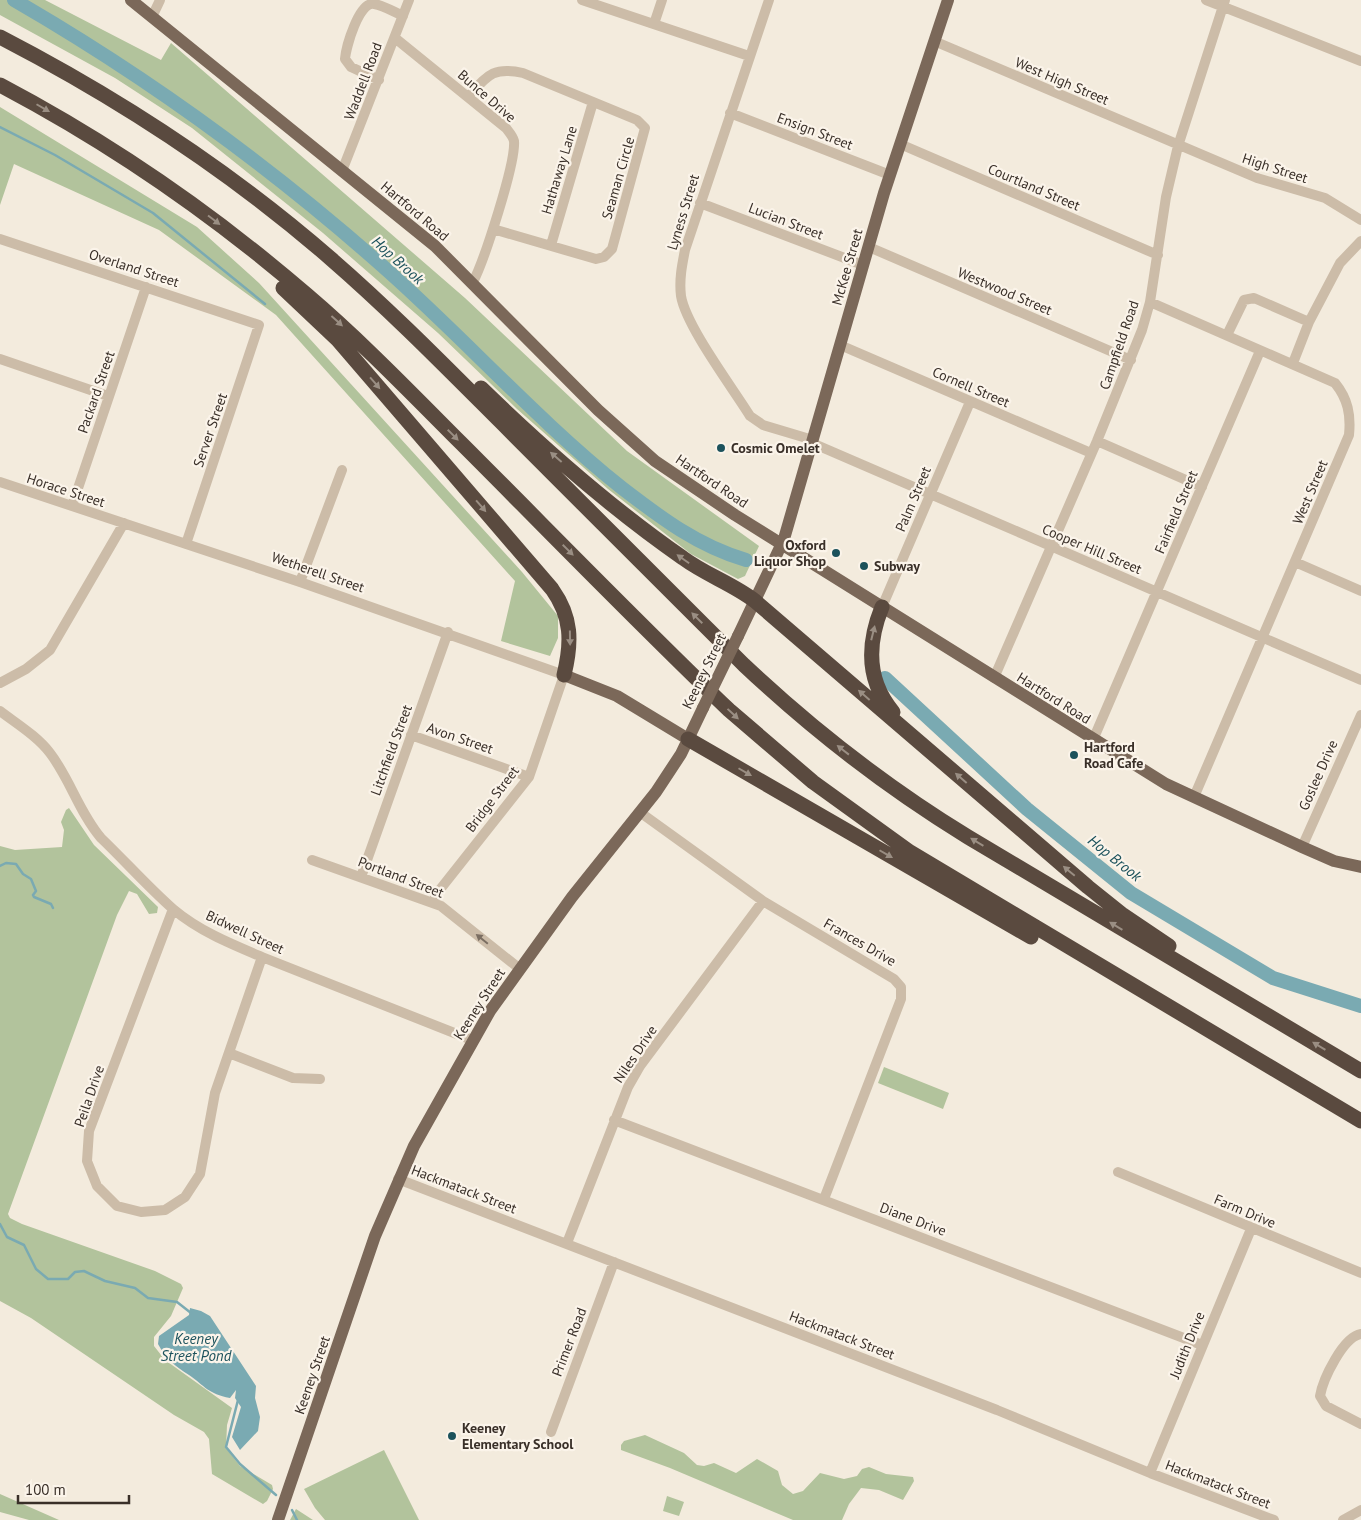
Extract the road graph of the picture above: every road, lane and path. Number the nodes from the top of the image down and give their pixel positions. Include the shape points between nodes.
1 (131, 0) edge
2 (160, 0) edge
3 (409, 0) edge
4 (582, 0) edge
5 (662, 0) edge
6 (768, 0) edge
7 (948, 0) edge
8 (1206, 0) edge
9 (1224, 3) edge
10 (403, 16) junction
11 (152, 17) junction
12 (654, 24) junction
13 (0, 36) edge
14 (395, 38) junction
15 (934, 41) junction
16 (749, 56) junction
17 (1360, 59) edge
18 (379, 80) junction
19 (0, 85) edge
20 (468, 97) junction
21 (594, 102) junction
22 (730, 113) junction
23 (900, 144) junction
24 (1178, 146) junction
25 (342, 171) junction
26 (890, 175) junction
27 (700, 204) junction
28 (1361, 220) edge
29 (493, 229) junction
30 (232, 234) junction
31 (0, 239) edge
32 (1361, 241) edge
33 (551, 245) junction
34 (868, 247) junction
35 (1158, 255) junction
36 (863, 265) junction
37 (473, 282) junction
38 (146, 287) junction
39 (1150, 302) junction
40 (1309, 322) junction
41 (259, 325) joint
42 (1228, 335) junction
43 (423, 344) junction
44 (840, 345) junction
45 (1260, 350) junction
46 (0, 359) edge
47 (1132, 360) junction
48 (1293, 363) junction
49 (108, 396) junction
50 (970, 402) junction
51 (812, 441) junction
52 (1098, 441) junction
53 (1091, 453) junction
54 (342, 470) dead end
55 (0, 482) edge
56 (1202, 487) junction
57 (930, 495) junction
58 (72, 506) junction
59 (124, 524) junction
60 (186, 544) junction
61 (782, 544) junction
62 (1052, 546) junction
63 (1295, 562) junction
64 (300, 582) junction
65 (1361, 591) edge
66 (1157, 592) junction
67 (755, 601) junction
68 (882, 607) junction
69 (448, 632) junction
70 (1263, 638) junction
71 (564, 675) junction
72 (994, 678) junction
73 (1361, 680) edge
74 (0, 683) edge
75 (0, 711) edge
76 (1361, 715) edge
77 (411, 735) junction
78 (688, 739) junction
79 (1093, 740) junction
80 (928, 750) junction
81 (529, 777) junction
82 (1194, 797) junction
83 (641, 812) junction
84 (1302, 847) junction
85 (312, 860) dead end
86 (1361, 867) edge
87 (361, 877) junction
88 (763, 901) junction
89 (433, 902) junction
90 (173, 909) junction
91 (262, 957) junction
92 (520, 969) junction
93 (1111, 973) junction
94 (1203, 977) junction
95 (472, 1040) junction
96 (229, 1053) junction
97 (1361, 1071) edge
98 (320, 1078) dead end
99 (614, 1120) junction
100 (1361, 1122) edge
101 (1118, 1172) dead end
102 (398, 1179) junction
103 (824, 1199) junction
104 (1251, 1229) junction
105 (567, 1243) junction
106 (614, 1262) junction
107 (1361, 1273) edge
108 (1361, 1334) edge
109 (1202, 1345) junction
110 (1361, 1424) edge
111 (551, 1432) dead end
112 (1150, 1473) junction
113 (1361, 1510) edge
114 (278, 1520) edge
115 (1274, 1520) edge
116 (1343, 1520) edge

1 - 11 main road, Hartford Road
2 - 11 street
3 - 10 street, Waddell Road
4 - 12 street
5 - 12 street
6 - 16 street, Lyness Street
7 - 15 main road, McKee Street
8 - 9 street
9 - 17 street
9 - 24 street, Campfield Road
10 - 14 street, Waddell Road
10 - 18 street via 373,3 366,5 346,48 345,59 351,68
11 - 25 main road, Hartford Road
12 - 16 street
13 - 43 highway via 114,101 224,175 330,258
14 - 18 street, Waddell Road
14 - 20 street, Bunce Drive
15 - 23 main road, McKee Street
15 - 24 street, West High Street
16 - 22 street, Lyness Street
18 - 25 street, Waddell Road
19 -> 30 highway via 117,153
20 - 21 street, Seaman Circle via 486,77 496,71 508,70
20 - 29 street, Bunce Drive via 506,128 514,139 514,153
21 - 33 street, Hathaway Lane
21 - 33 street, Seaman Circle via 637,120 645,128 612,249 604,257 596,258
22 - 26 street, Ensign Street
22 - 27 street, Lyness Street
23 - 26 main road, McKee Street
23 - 35 street, Courtland Street
24 - 28 street, High Street via 1257,178 1325,198
24 - 35 street, Campfield Road via 1166,197
25 - 37 main road, Hartford Road via 412,225
26 - 34 main road, McKee Street
27 - 36 street, Lucian Street
27 - 51 street, Lyness Street via 685,250 681,275 682,297 690,321 750,416 763,425
29 - 33 street, Seaman Circle
29 - 37 street, Bunce Drive
30 -> 71 highway via 268,274 344,346 552,589 566,612 570,631 570,651
30 -> 93 highway via 302,290 363,346 703,685 777,753 896,843
31 - 38 street, Overland Street
32 - 40 street via 1340,263
34 - 36 main road, McKee Street
34 - 47 street, Westwood Street
35 - 39 street, Campfield Road
36 - 44 main road, McKee Street
37 - 61 main road, Hartford Road via 626,437 688,484
38 - 41 street, Overland Street
38 - 49 street, Packard Street
39 - 42 street, West Street
39 - 47 street, Campfield Road
40 - 42 street via 1254,298 1244,300
40 - 48 street
41 - 60 street, Server Street
42 - 45 street, West Street
67 -> 43 highway via 698,569 667,547 557,457 464,372
94 -> 43 highway via 946,824 829,740 744,665
44 - 50 street, Cornell Street
44 - 51 main road, McKee Street
45 - 48 street, West Street
45 - 56 street, Fairfield Street
46 - 49 street
47 - 52 street, Campfield Road
48 - 63 street, West Street via 1335,383 1343,394 1350,422 1349,436
49 - 58 street, Packard Street
50 - 53 street, Cornell Street
50 - 57 street, Palm Street
51 - 57 street, Cooper Hill Street
51 - 61 main road, McKee Street
52 - 53 street, Campfield Road
52 - 56 street
53 - 62 street, Campfield Road
54 - 64 street
55 - 58 street, Horace Street
56 - 66 street, Fairfield Street
57 - 62 street, Cooper Hill Street
57 - 68 street, Palm Street
58 - 59 street, Horace Street
59 - 60 street, Wetherell Street
59 - 74 street via 50,650 26,669
60 - 64 street, Wetherell Street
61 - 67 main road, Keeney Street
61 - 68 main road, Hartford Road
62 - 66 street, Cooper Hill Street
62 - 72 street, Campfield Road
63 - 65 street
63 - 70 street, West Street
64 - 69 street, Wetherell Street
66 - 70 street, Cooper Hill Street
66 - 79 street, Fairfield Street
67 - 78 main road, Keeney Street, bridge
80 -> 67 highway
68 - 72 main road, Hartford Road
80 -> 68 highway via 886,705 876,684 871,646
69 - 71 street, Wetherell Street
69 - 77 street, Litchfield Street
70 - 73 street, Cooper Hill Street
70 - 82 street, West Street
71 - 78 main road, Wetherell Street via 617,696
71 - 81 street, Bridge Street
72 - 79 main road, Hartford Road
75 - 90 street, Bidwell Street via 49,751 91,826
76 - 84 street, Goslee Drive
77 - 81 street, Avon Street
77 - 87 street, Litchfield Street
78 - 83 main road, Keeney Street
78 -> 93 highway via 1038,941
79 - 82 main road, Hartford Road
94 -> 80 highway via 1173,949 1088,887
81 - 89 street, Bridge Street
82 - 84 main road, Hartford Road
83 - 88 street, Frances Drive
83 - 92 main road, Keeney Street
84 - 86 main road, Hartford Road
85 - 87 street, Portland Street
87 - 89 street, Portland Street
88 - 99 street, Niles Drive via 640,1066
88 - 103 street, Frances Drive via 894,979 901,987 901,999
92 -> 89 street, Portland Street
90 - 91 street, Bidwell Street via 211,934
90 - 96 street, Peila Drive via 89,1131 87,1161 97,1186 118,1206 141,1212 164,1210 185,1197 200,1174 214,1093
91 - 95 street, Bidwell Street
91 - 96 street, Peila Drive
92 - 95 main road, Keeney Street
93 - 100 highway
97 -> 94 highway
95 - 102 main road, Keeney Street
96 - 98 street via 293,1078
99 - 103 street, Diane Drive
99 - 105 street, Niles Drive
101 - 104 street, Farm Drive
102 - 105 street, Hackmatack Street
102 - 114 main road, Keeney Street via 371,1245
103 - 109 street, Diane Drive
104 - 107 street, Farm Drive
104 - 109 street, Judith Drive
105 - 106 street, Hackmatack Street
106 - 111 street, Primer Road
106 - 112 street, Hackmatack Street via 997,1410
108 - 110 street via 1346,1343 1322,1386 1320,1396 1326,1406
109 - 112 street, Judith Drive
112 - 115 street, Hackmatack Street
113 - 116 street

